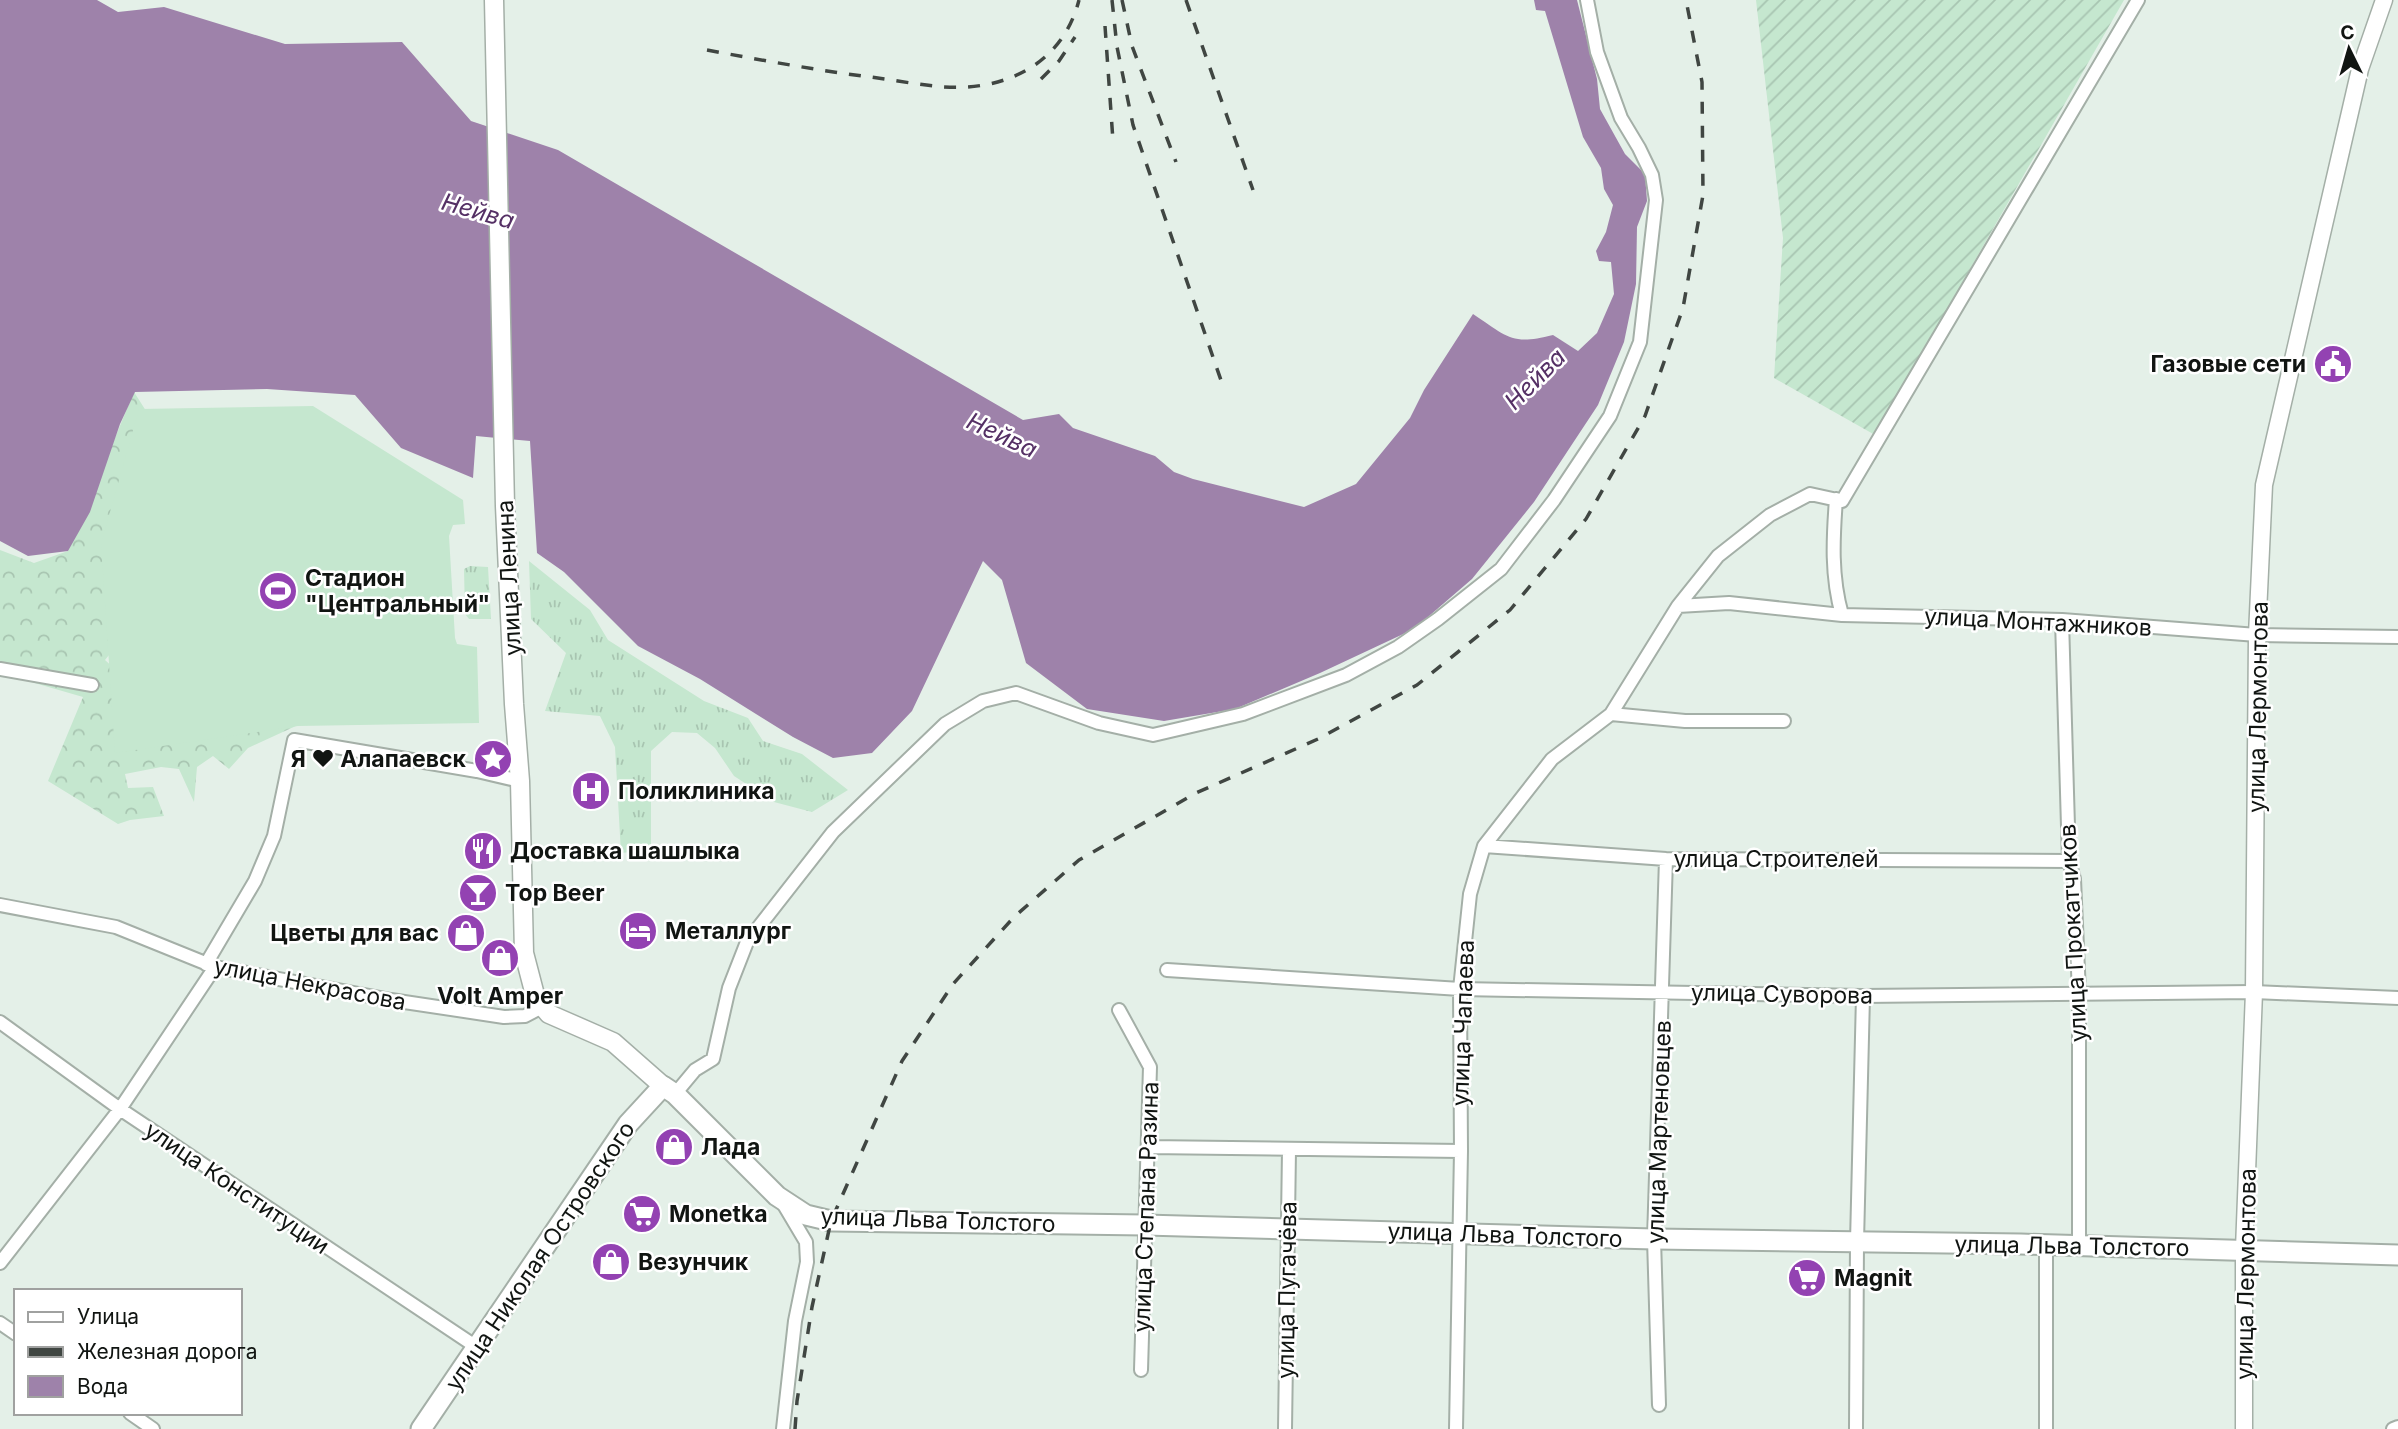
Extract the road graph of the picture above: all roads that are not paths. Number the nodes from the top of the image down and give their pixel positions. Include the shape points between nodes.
1 (494, 0) edge
2 (1587, 0) edge
3 (2138, 0) edge
4 (2384, 0) edge
5 (1836, 499) junction
6 (1678, 607) junction
7 (1842, 615) junction
8 (2062, 620) junction
9 (2257, 635) junction
10 (2398, 637) edge
11 (0, 669) edge
12 (92, 685) dead end
13 (1611, 714) junction
14 (1784, 721) dead end
15 (520, 781) junction
16 (1484, 846) junction
17 (1666, 859) junction
18 (2069, 861) junction
19 (0, 905) edge
20 (210, 966) junction
21 (1167, 970) dead end
22 (1460, 989) junction
23 (1663, 992) junction
24 (2254, 992) junction
25 (2079, 993) junction
26 (1863, 996) junction
27 (2398, 998) edge
28 (542, 1007) junction
29 (1119, 1010) dead end
30 (0, 1022) edge
31 (669, 1090) junction
32 (120, 1109) junction
33 (1148, 1147) junction
34 (1289, 1150) junction
35 (1461, 1151) junction
36 (777, 1196) junction
37 (1145, 1225) junction
38 (1289, 1230) junction
39 (1459, 1233) junction
40 (1654, 1240) junction
41 (1857, 1242) junction
42 (2046, 1245) junction
43 (2079, 1246) junction
44 (2244, 1249) junction
45 (2398, 1255) edge
46 (0, 1263) edge
47 (478, 1348) junction
48 (1141, 1370) dead end
49 (1659, 1405) dead end
50 (133, 1415) edge
51 (2398, 1427) edge
52 (153, 1429) edge
53 (421, 1429) edge
54 (783, 1429) edge
55 (1285, 1429) edge
56 (1456, 1429) edge
57 (1856, 1429) edge
58 (2046, 1429) edge
59 (2244, 1429) edge
60 (2393, 1429) edge

1 - 15 main road, улица Ленина via 505,506
2 - 31 street via 1597,51 1621,118 1652,175 1656,200 1640,342 1610,416 1501,569 1398,647 1346,675 1243,714 1153,736 1099,723 1016,693 983,701 945,724 833,832 747,942 729,988 713,1059
3 - 5 street via 1842,501
4 - 9 street, улица Лермонтова via 2360,69 2264,485
5 - 6 street, улица Чапаева via 1810,494 1770,515 1718,556
5 - 7 street via 1832,556
6 - 7 street, улица Монтажников via 1728,603
6 - 13 street, улица Чапаева
7 - 8 street, улица Монтажников
8 - 9 street, улица Монтажников
8 - 18 street, улица Прокатчиков
9 - 10 street, улица Монтажников
9 - 24 street, улица Лермонтова
11 - 12 street
13 - 14 street via 1685,722
13 - 16 street, улица Чапаева via 1552,759
15 - 20 street via 295,740 274,836
15 - 28 main road, улица Ленина via 524,953
16 - 17 street, улица Строителей
16 - 22 street, улица Чапаева via 1470,894
17 - 18 street, улица Строителей
17 - 23 street, улица Мартеновцев
18 - 25 street, улица Прокатчиков via 2074,879
19 - 20 street, улица Некрасова via 116,927
20 - 28 street, улица Некрасова via 504,1017 525,1016
20 - 32 street
21 - 22 street, улица Суворова
22 - 23 street, улица Суворова
22 - 35 street, улица Чапаева
23 - 26 street, улица Суворова
23 - 40 street, улица Мартеновцев
24 - 25 street, улица Суворова
24 - 27 street, улица Суворова
24 - 44 street, улица Лермонтова
25 - 26 street, улица Суворова
25 - 43 street, улица Прокатчиков
26 - 41 street
28 - 31 main road via 613,1042
29 - 33 street, улица Степана Разина via 1150,1067
30 - 32 street, улица Конституции
31 - 36 main road, улица Льва Толстого
31 - 47 main road, улица Николая Островского via 628,1124
32 - 46 street
32 - 47 street, улица Конституции
33 - 34 street
33 - 37 street, улица Степана Разина
34 - 35 street
34 - 38 street, улица Пугачёва
35 - 39 street, улица Чапаева
36 - 37 main road, улица Льва Толстого via 806,1215 831,1221
36 - 54 street via 806,1242 807,1262
37 - 38 main road, улица Льва Толстого
37 - 48 street, улица Степана Разина
38 - 39 main road, улица Льва Толстого
38 - 55 street, улица Пугачёва
39 - 40 main road, улица Льва Толстого
39 - 56 street, улица Чапаева
40 - 41 main road, улица Льва Толстого
40 - 49 street, улица Мартеновцев
41 - 42 main road, улица Льва Толстого
41 - 57 street
42 - 43 main road, улица Льва Толстого
42 - 58 street
43 - 44 main road, улица Льва Толстого
44 - 45 main road, улица Льва Толстого
44 - 59 street, улица Лермонтова
47 - 53 main road, улица Николая Островского
50 - 52 street
51 - 60 street

